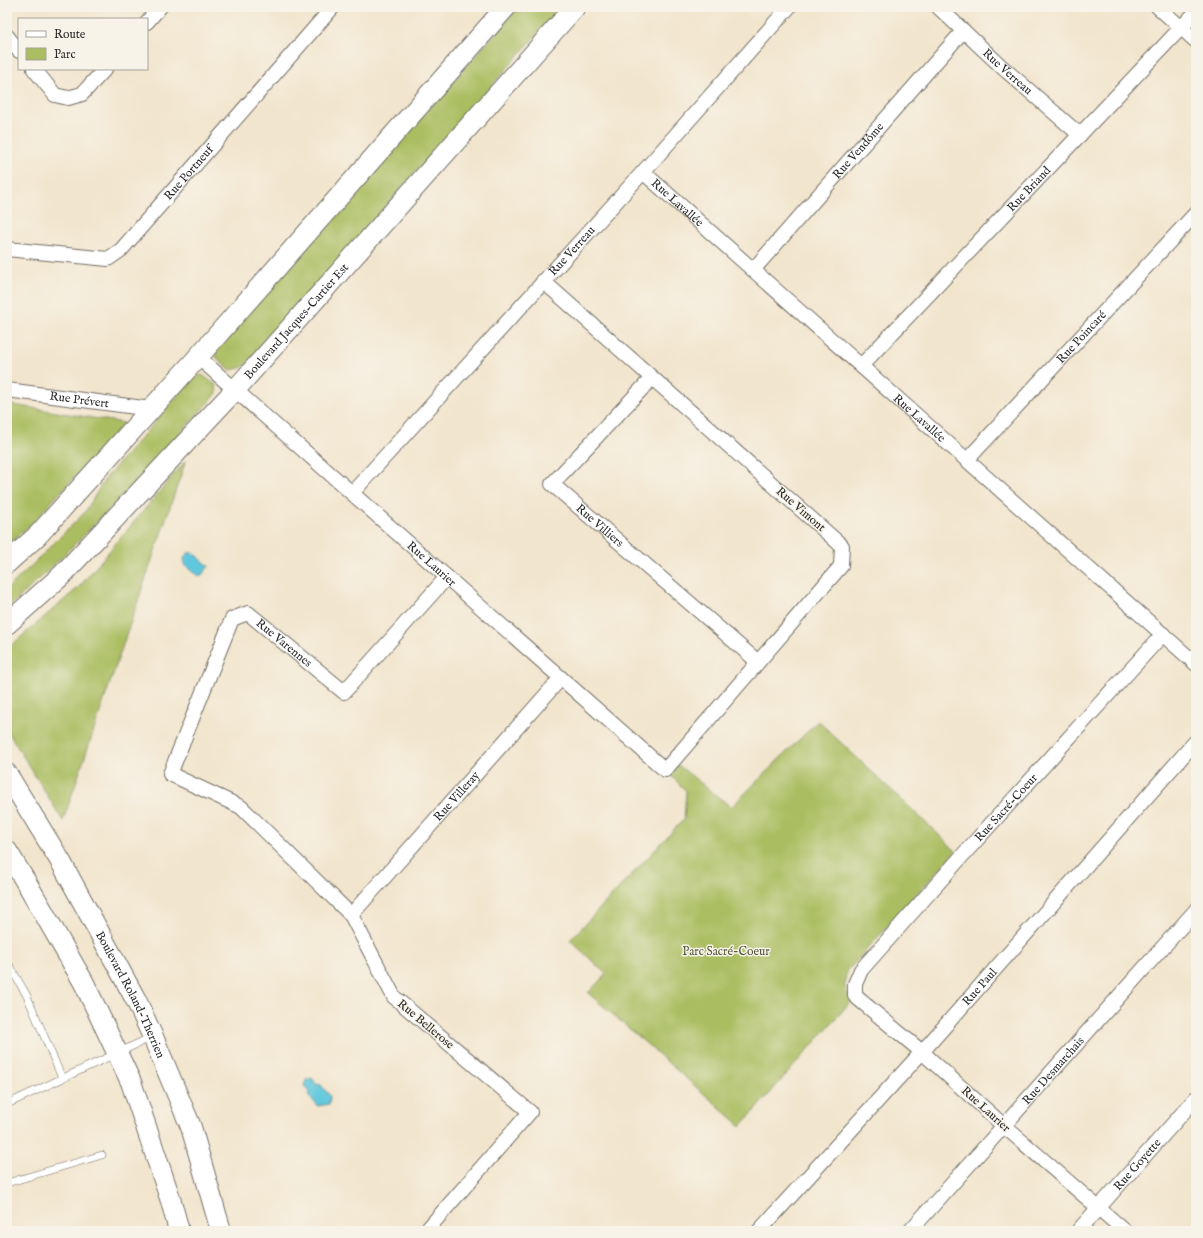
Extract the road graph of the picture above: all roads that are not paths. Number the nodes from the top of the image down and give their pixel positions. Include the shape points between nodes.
1 (160, 7) edge
2 (332, 7) edge
3 (506, 7) edge
4 (575, 7) edge
5 (789, 7) edge
6 (938, 7) edge
7 (1158, 7) edge
8 (1196, 12) edge
9 (148, 21) edge
10 (1181, 28) junction
11 (963, 31) junction
12 (7, 36) edge
13 (1196, 41) edge
14 (18, 50) edge
15 (35, 70) edge
16 (104, 70) edge
17 (1080, 135) junction
18 (643, 172) junction
19 (1196, 213) edge
20 (7, 249) edge
21 (753, 270) junction
22 (543, 282) junction
23 (198, 357) junction
24 (861, 366) junction
25 (652, 378) junction
26 (7, 390) edge
27 (235, 390) junction
28 (151, 409) junction
29 (967, 460) junction
30 (352, 493) junction
31 (7, 563) edge
32 (447, 577) junction
33 (7, 624) edge
34 (1163, 634) junction
35 (758, 662) junction
36 (1196, 664) edge
37 (561, 678) junction
38 (1196, 741) edge
39 (665, 770) joint
40 (7, 774) edge
41 (170, 774) joint
42 (7, 850) edge
43 (1196, 910) edge
44 (351, 915) junction
45 (7, 960) edge
46 (854, 984) joint
47 (156, 1035) junction
48 (922, 1052) junction
49 (117, 1053) junction
50 (62, 1078) junction
51 (1196, 1098) edge
52 (7, 1104) edge
53 (1004, 1126) junction
54 (102, 1155) dead end
55 (7, 1183) edge
56 (1099, 1208) junction
57 (179, 1231) edge
58 (221, 1231) edge
59 (426, 1231) edge
60 (759, 1231) edge
61 (910, 1231) edge
62 (1078, 1231) edge
63 (1125, 1231) edge

1 - 9 street
2 - 20 street, Rue Portneuf via 121,250 108,259
3 - 23 main road
4 - 27 main road, Boulevard Jacques-Cartier Est
5 - 18 street, Rue Verreau
6 - 11 street, Rue Verreau
7 - 10 street
8 - 10 street, Rue Briand
10 - 13 street
10 - 17 street, Rue Briand
11 - 17 street, Rue Verreau
11 - 21 street, Rue Vendôme
12 - 14 street
15 - 16 street via 55,95 68,98 82,94
17 - 24 street, Rue Briand
18 - 21 street, Rue Lavallée
18 - 22 street, Rue Verreau
19 - 29 street, Rue Poincaré
21 - 24 street, Rue Lavallée
22 - 25 street, Rue Vimont
22 - 30 street, Rue Verreau
23 - 27 street, Rue Laurier
23 - 28 main road
24 - 29 street, Rue Lavallée
25 - 35 street, Rue Vimont via 842,546 841,566
25 - 35 street, Rue Villiers via 552,484
26 - 28 street, Rue Prévert
27 - 30 street, Rue Laurier
27 - 33 main road, Boulevard Jacques-Cartier Est via 62,575
28 - 31 main road via 38,535
29 - 34 street, Rue Lavallée
30 - 32 street, Rue Laurier
32 - 37 street, Rue Laurier
32 - 41 street, Rue Varennes via 344,692 248,613 232,619
34 - 36 street, Rue Lavallée
34 - 46 street, Rue Sacré-Coeur via 861,970
35 - 39 street, Rue Vimont
37 - 39 street, Rue Laurier
37 - 44 street, Rue Villeray
38 - 48 street, Rue Paul
40 - 47 main road, Boulevard Roland-Therrien via 61,862
41 - 44 street, Rue Bellerose via 241,807
42 - 49 main road via 84,983
43 - 53 street, Rue Desmarchais
44 - 59 street, Rue Bellerose via 394,997 530,1112
45 - 50 lane via 26,996
46 - 48 street, Rue Laurier via 855,996
47 - 49 lane
47 - 58 main road, Boulevard Roland-Therrien via 191,1128
48 - 53 street, Rue Laurier
48 - 60 street, Rue Paul
49 - 50 lane
49 - 57 main road via 131,1082
50 - 52 lane
51 - 56 street, Rue Goyette
53 - 56 street, Rue Laurier
53 - 61 street, Rue Desmarchais
54 - 55 lane
56 - 62 street, Rue Goyette
56 - 63 street, Rue Laurier

